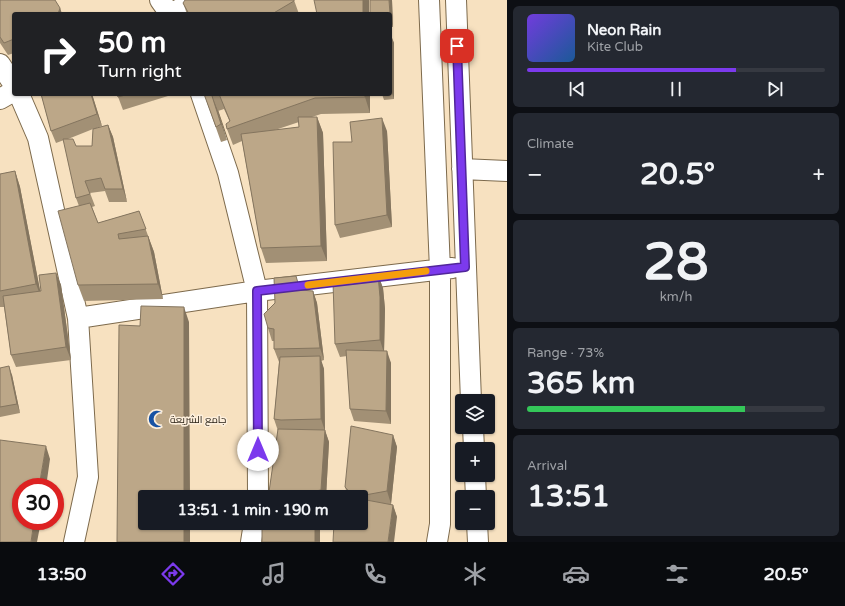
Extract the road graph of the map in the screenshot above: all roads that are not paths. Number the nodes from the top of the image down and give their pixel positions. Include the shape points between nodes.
1 (160, 0) edge
2 (197, 0) edge
3 (429, 0) edge
4 (456, 0) edge
5 (169, 12) edge
6 (174, 12) edge
7 (0, 64) edge
8 (12, 82) edge
9 (12, 92) edge
10 (20, 96) edge
11 (202, 96) edge
12 (0, 99) edge
13 (462, 169) junction
14 (507, 171) edge
15 (465, 267) junction
16 (440, 270) junction
17 (257, 291) junction
18 (78, 318) junction
19 (471, 394) edge
20 (258, 490) edge
21 (253, 530) edge
22 (477, 530) edge
23 (74, 542) edge
24 (251, 542) edge
25 (437, 542) edge
26 (478, 542) edge

1 - 5 street
2 - 6 street
3 - 16 street
4 - 13 street
7 - 8 street
9 - 12 street
10 - 18 street via 38,138
11 - 17 street via 228,173
13 - 14 street
13 - 15 street
15 - 16 street
15 - 19 street
16 - 17 street
16 - 25 street via 440,524
17 - 18 street
17 - 20 street
18 - 23 street via 88,477
21 - 24 street
22 - 26 street

